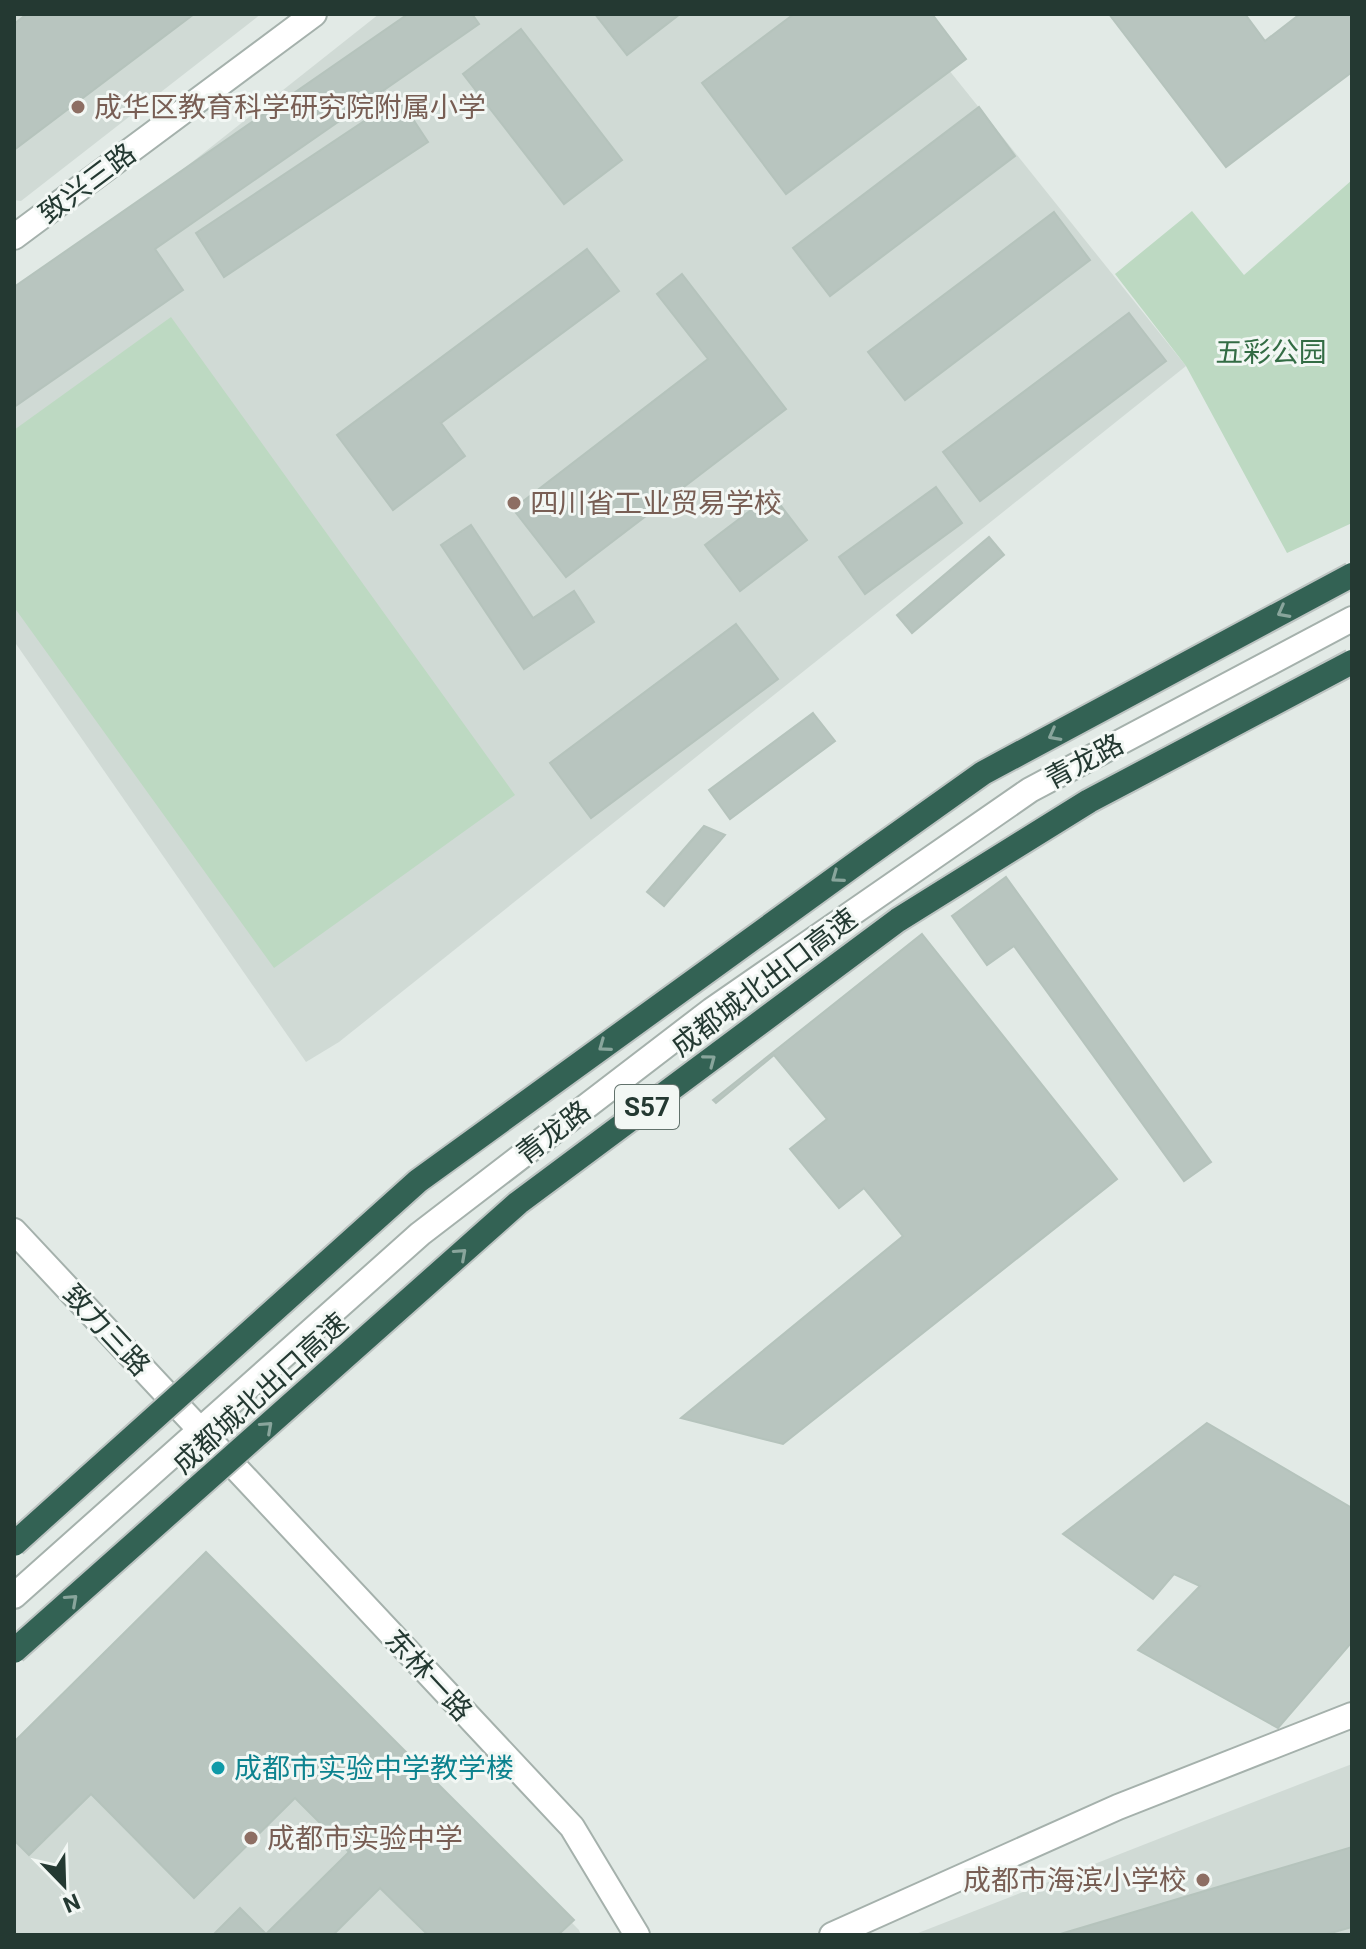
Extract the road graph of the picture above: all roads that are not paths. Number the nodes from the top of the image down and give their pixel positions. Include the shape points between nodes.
1 (314, 14) edge
2 (14, 237) edge
3 (1352, 575) edge
4 (1352, 619) edge
5 (1352, 662) edge
6 (14, 1231) edge
7 (200, 1430) junction
8 (14, 1544) edge
9 (14, 1596) edge
10 (14, 1651) edge
11 (1352, 1715) edge
12 (637, 1935) edge
13 (832, 1935) edge

1 - 2 street, 致兴三路
3 -> 8 highway, 成都城北出口高速 / S57, bridge via 983,773 788,912 418,1181
4 - 7 street, 青龙路 via 1030,790 712,1010 420,1234
10 -> 5 highway, 成都城北出口高速 / S57, bridge via 518,1203 885,929 1089,801
6 - 7 street, 致力三路
7 - 9 street, 青龙路
7 - 12 street, 东林一路 via 572,1827
11 - 13 street via 1118,1807

